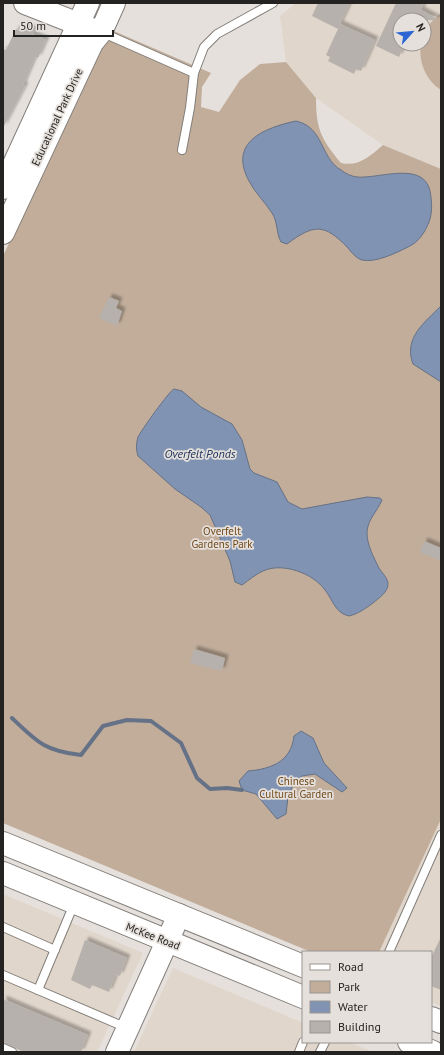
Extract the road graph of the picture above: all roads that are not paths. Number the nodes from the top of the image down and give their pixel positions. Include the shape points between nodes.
1 (25, 3) edge
2 (88, 3) edge
3 (114, 3) edge
4 (273, 3) edge
5 (78, 25) junction
6 (101, 32) junction
7 (194, 74) junction
8 (182, 150) dead end
9 (3, 188) edge
10 (3, 233) edge
11 (441, 834) edge
12 (3, 843) edge
13 (4, 877) edge
14 (74, 904) junction
15 (179, 915) junction
16 (3, 927) edge
17 (167, 940) junction
18 (55, 950) junction
19 (389, 951) edge
20 (302, 966) edge
21 (3, 975) edge
22 (38, 990) junction
23 (302, 997) edge
24 (128, 1028) junction
25 (324, 1043) edge
26 (411, 1043) edge
27 (3, 1048) edge
28 (12, 1052) edge
29 (117, 1052) edge
30 (320, 1052) edge
31 (433, 1052) edge

1 - 5 street
2 - 5 street, Educational Park Drive
3 - 6 street, Educational Park Drive
4 - 7 lane via 209,41 204,47
5 - 6 street
5 - 9 street, Educational Park Drive
6 - 7 lane
6 - 10 street, Educational Park Drive via 92,43
7 - 8 lane
11 - 19 lane
12 - 15 street
13 - 14 street, McKee Road
14 - 17 street, McKee Road
14 - 18 lane
15 - 17 street
15 - 20 street
16 - 18 lane
17 - 23 street, McKee Road
17 - 24 street
18 - 22 lane
21 - 22 lane
22 - 24 lane
24 - 29 street
25 - 30 lane
26 - 31 street
27 - 28 lane

